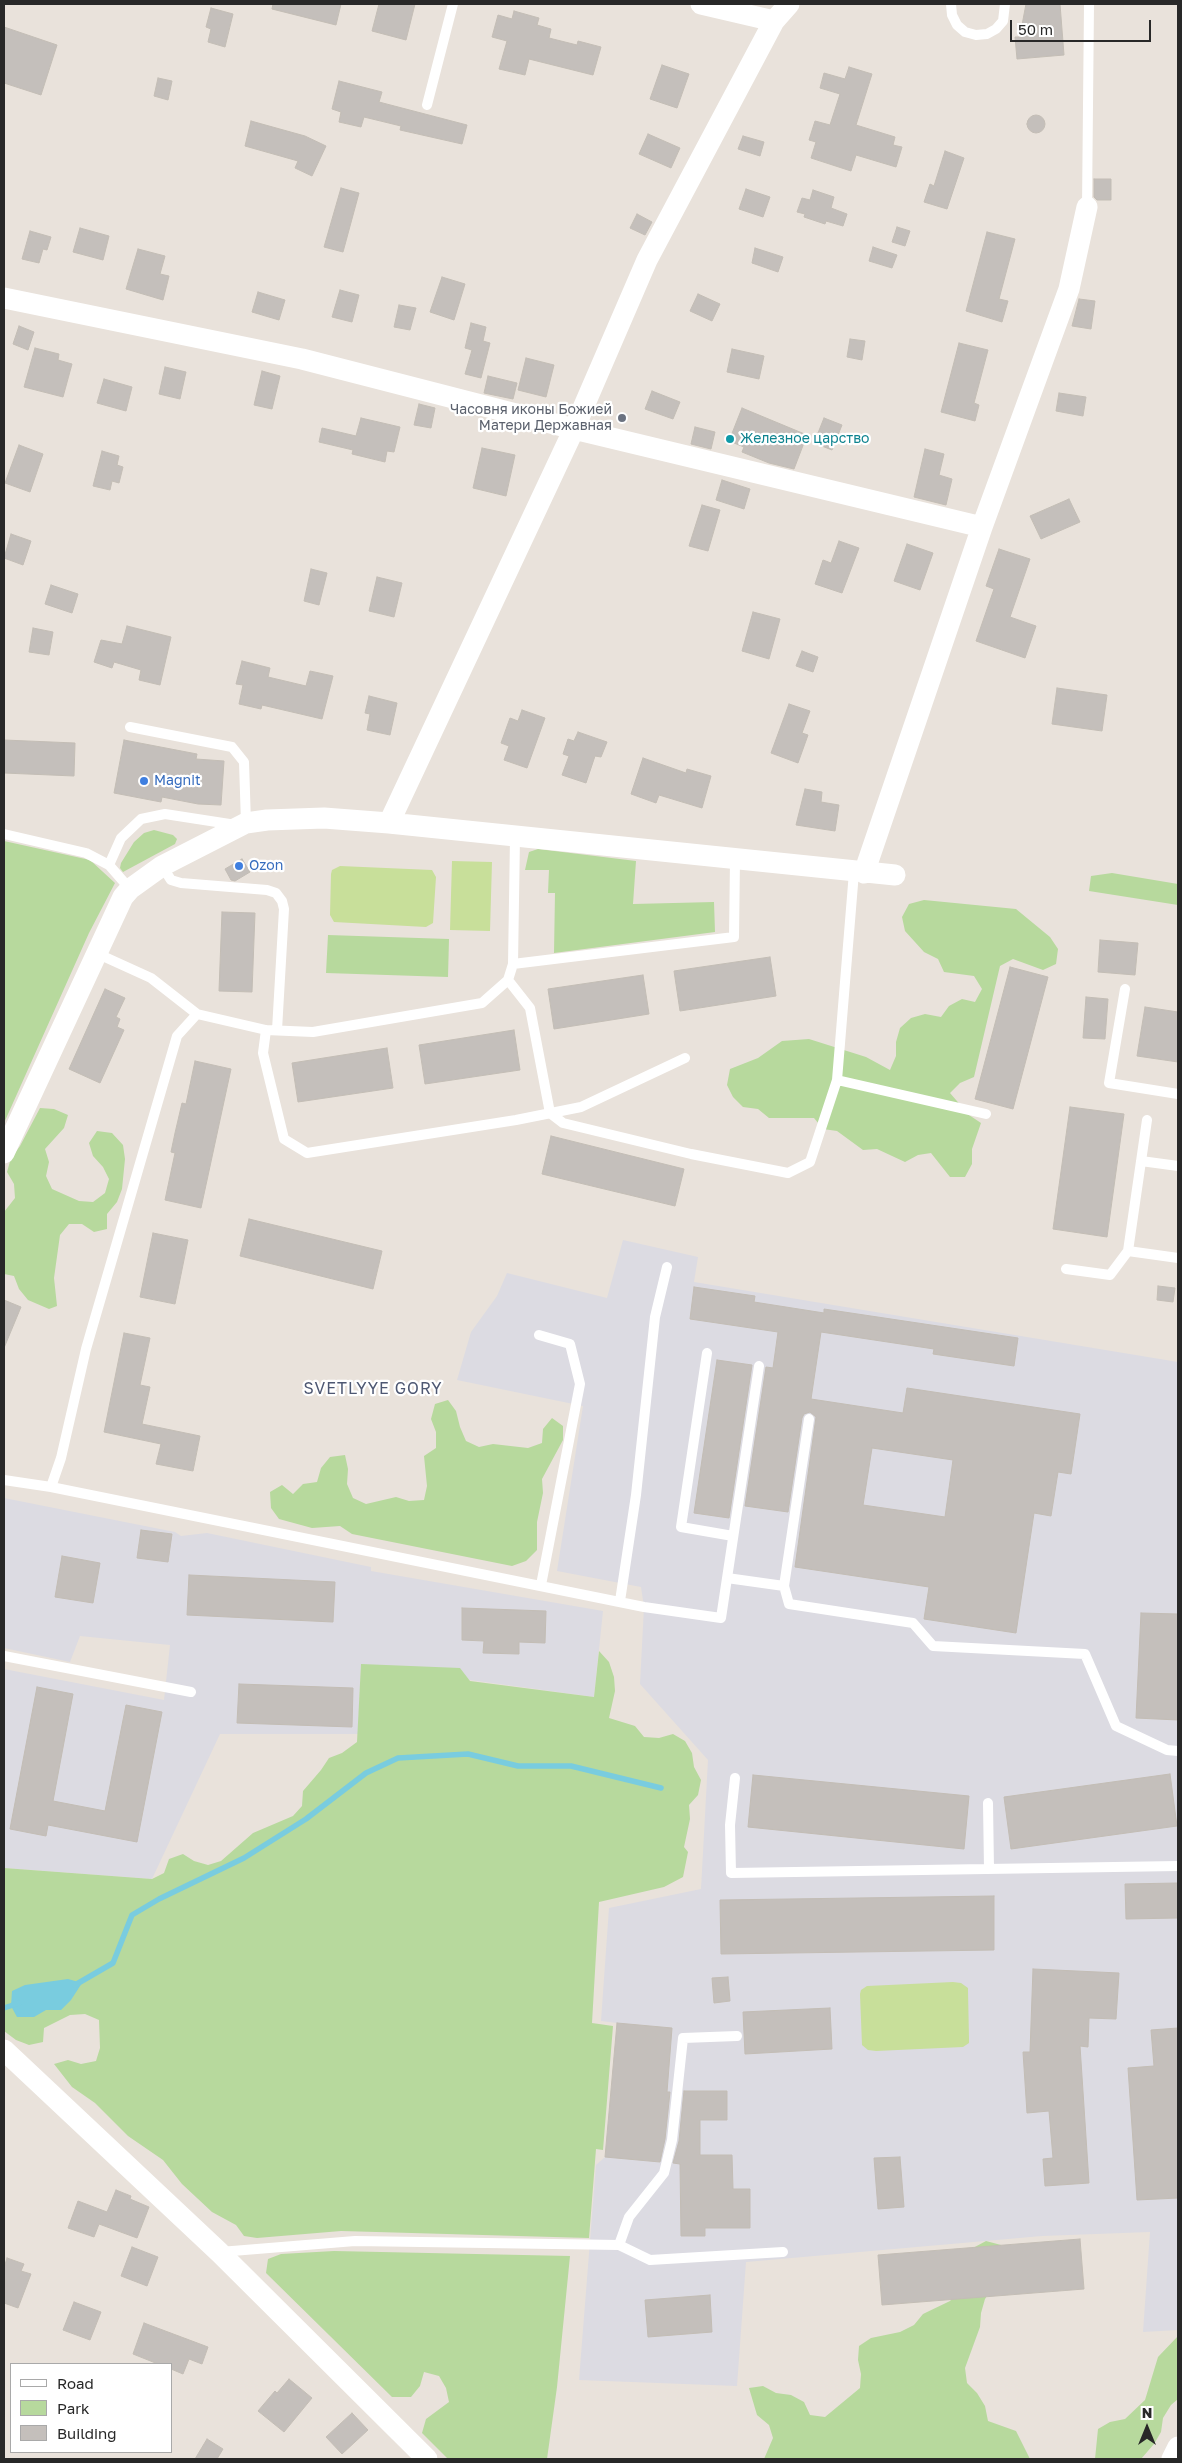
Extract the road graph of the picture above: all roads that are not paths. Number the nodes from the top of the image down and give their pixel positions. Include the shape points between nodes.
1 (453, 4) edge
2 (701, 4) edge
3 (789, 4) edge
4 (951, 4) edge
5 (1005, 4) edge
6 (1089, 4) edge
7 (774, 21) junction
8 (427, 105) dead end
9 (1087, 207) joint
10 (4, 298) edge
11 (574, 429) junction
12 (982, 527) junction
13 (130, 727) dead end
14 (389, 823) junction
15 (243, 824) junction
16 (4, 834) edge
17 (515, 837) junction
18 (735, 860) junction
19 (109, 865) junction
20 (162, 866) junction
21 (859, 873) junction
22 (895, 875) dead end
23 (130, 889) junction
24 (96, 953) junction
25 (513, 964) junction
26 (508, 980) junction
27 (1125, 989) dead end
28 (197, 1014) junction
29 (266, 1030) junction
30 (277, 1030) junction
31 (685, 1058) dead end
32 (837, 1080) junction
33 (1178, 1094) edge
34 (550, 1114) junction
35 (986, 1114) dead end
36 (1147, 1120) dead end
37 (4, 1153) edge
38 (1141, 1161) junction
39 (1178, 1166) edge
40 (1128, 1251) junction
41 (1178, 1258) edge
42 (667, 1268) dead end
43 (1066, 1269) dead end
44 (539, 1335) dead end
45 (707, 1353) dead end
46 (759, 1366) dead end
47 (809, 1419) dead end
48 (4, 1480) edge
49 (51, 1487) junction
50 (734, 1536) junction
51 (727, 1578) junction
52 (541, 1585) junction
53 (784, 1586) junction
54 (620, 1601) junction
55 (4, 1656) edge
56 (190, 1692) dead end
57 (1178, 1752) edge
58 (735, 1778) dead end
59 (988, 1803) dead end
60 (1178, 1866) edge
61 (989, 1869) junction
62 (737, 2036) dead end
63 (4, 2050) edge
64 (618, 2245) junction
65 (219, 2252) junction
66 (783, 2252) dead end
67 (1178, 2447) edge
68 (427, 2459) edge
69 (1172, 2459) edge

1 - 8 lane
2 - 7 street
3 - 7 street
4 - 5 lane via 957,26 976,35 996,29 1003,21
6 - 9 lane
7 - 11 street via 647,260
9 - 12 street via 1069,289
10 - 11 street via 302,359
11 - 12 street
11 - 14 street
12 - 21 street
13 - 15 lane via 232,747 244,762
14 - 15 street via 324,818
14 - 17 street
15 - 19 lane via 165,814 141,819 121,838
15 - 20 street
16 - 19 lane via 86,853
17 - 18 street
17 - 25 lane
18 - 21 street
18 - 25 lane via 734,937
19 - 23 lane
20 - 23 street
20 - 30 lane via 171,880 181,883 276,892 284,909
21 - 22 street
21 - 32 lane
23 - 24 street
24 - 28 lane via 151,978
24 - 37 street
25 - 26 lane
26 - 30 lane via 482,1003 313,1032
26 - 34 lane via 530,1008
27 - 33 lane via 1109,1083
28 - 29 lane
28 - 49 lane via 177,1036 86,1349 61,1458
29 - 30 lane
29 - 34 lane via 263,1053 284,1139 306,1153
31 - 34 lane via 581,1106
32 - 34 lane via 810,1162 788,1173 563,1123
32 - 35 lane
36 - 38 lane
38 - 39 lane
38 - 40 lane
40 - 41 lane
40 - 43 lane via 1110,1275
42 - 54 lane via 654,1317 636,1495
44 - 52 lane via 570,1344 580,1384
45 - 50 lane via 681,1527
46 - 50 lane
47 - 53 lane
48 - 49 lane
49 - 52 lane
50 - 51 lane
51 - 53 lane
51 - 54 lane via 721,1618
52 - 54 lane
53 - 57 lane via 789,1604 913,1623 933,1646 1085,1654 1116,1726
55 - 56 lane
58 - 61 lane via 730,1825 731,1873
59 - 61 lane
60 - 61 lane
62 - 64 lane via 683,2038 672,2140 664,2174 629,2218
63 - 65 street
64 - 65 lane via 355,2241
64 - 66 lane via 650,2260
65 - 68 street
67 - 69 street

